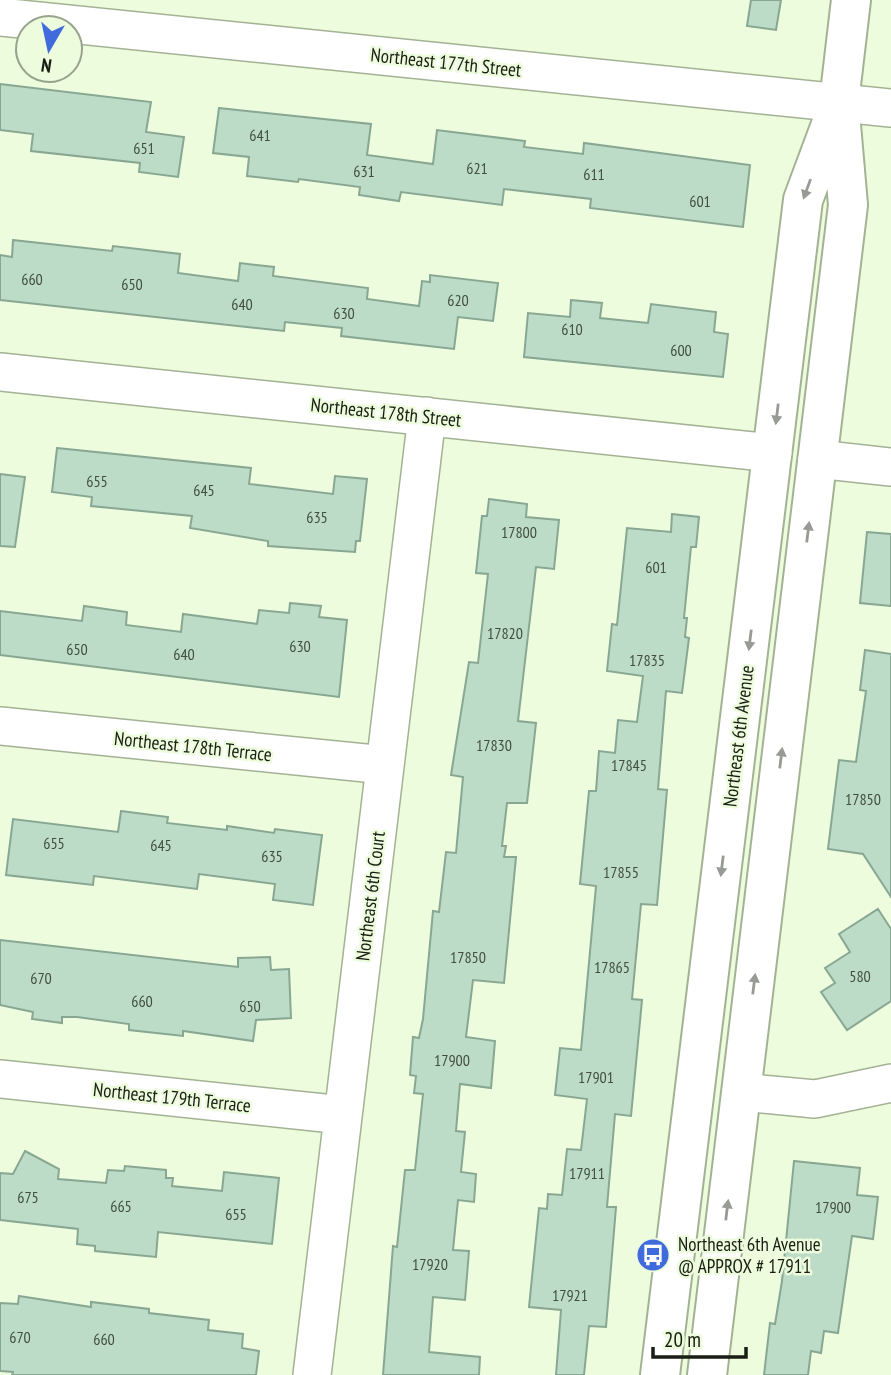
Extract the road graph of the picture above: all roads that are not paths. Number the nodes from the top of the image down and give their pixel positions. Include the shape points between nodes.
1 (851, 0) edge
2 (0, 17) edge
3 (839, 102) junction
4 (891, 108) edge
5 (0, 372) edge
6 (427, 416) junction
7 (773, 453) junction
8 (817, 459) junction
9 (891, 467) edge
10 (0, 726) edge
11 (385, 765) junction
12 (0, 1079) edge
13 (891, 1083) edge
14 (741, 1092) junction
15 (343, 1115) junction
16 (312, 1375) edge
17 (660, 1375) edge
18 (707, 1375) edge

1 - 3 main road, Northeast 6th Avenue
2 - 3 street, Northeast 177th Street
3 - 4 street, Northeast 177th Street
3 -> 7 main road, Northeast 6th Avenue via 803,200
3 - 8 main road, Northeast 6th Avenue via 848,205
5 - 6 street, Northeast 178th Street
6 - 7 street, Northeast 178th Street
6 - 11 street, Northeast 6th Court
7 -> 17 main road, Northeast 6th Avenue
8 - 9 street
14 -> 8 main road, Northeast 6th Avenue
10 - 11 street, Northeast 178th Terrace
11 - 15 street, Northeast 6th Court
12 - 15 street, Northeast 179th Terrace
13 - 14 street via 815,1099
18 -> 14 main road, Northeast 6th Avenue
15 - 16 street, Northeast 6th Court

